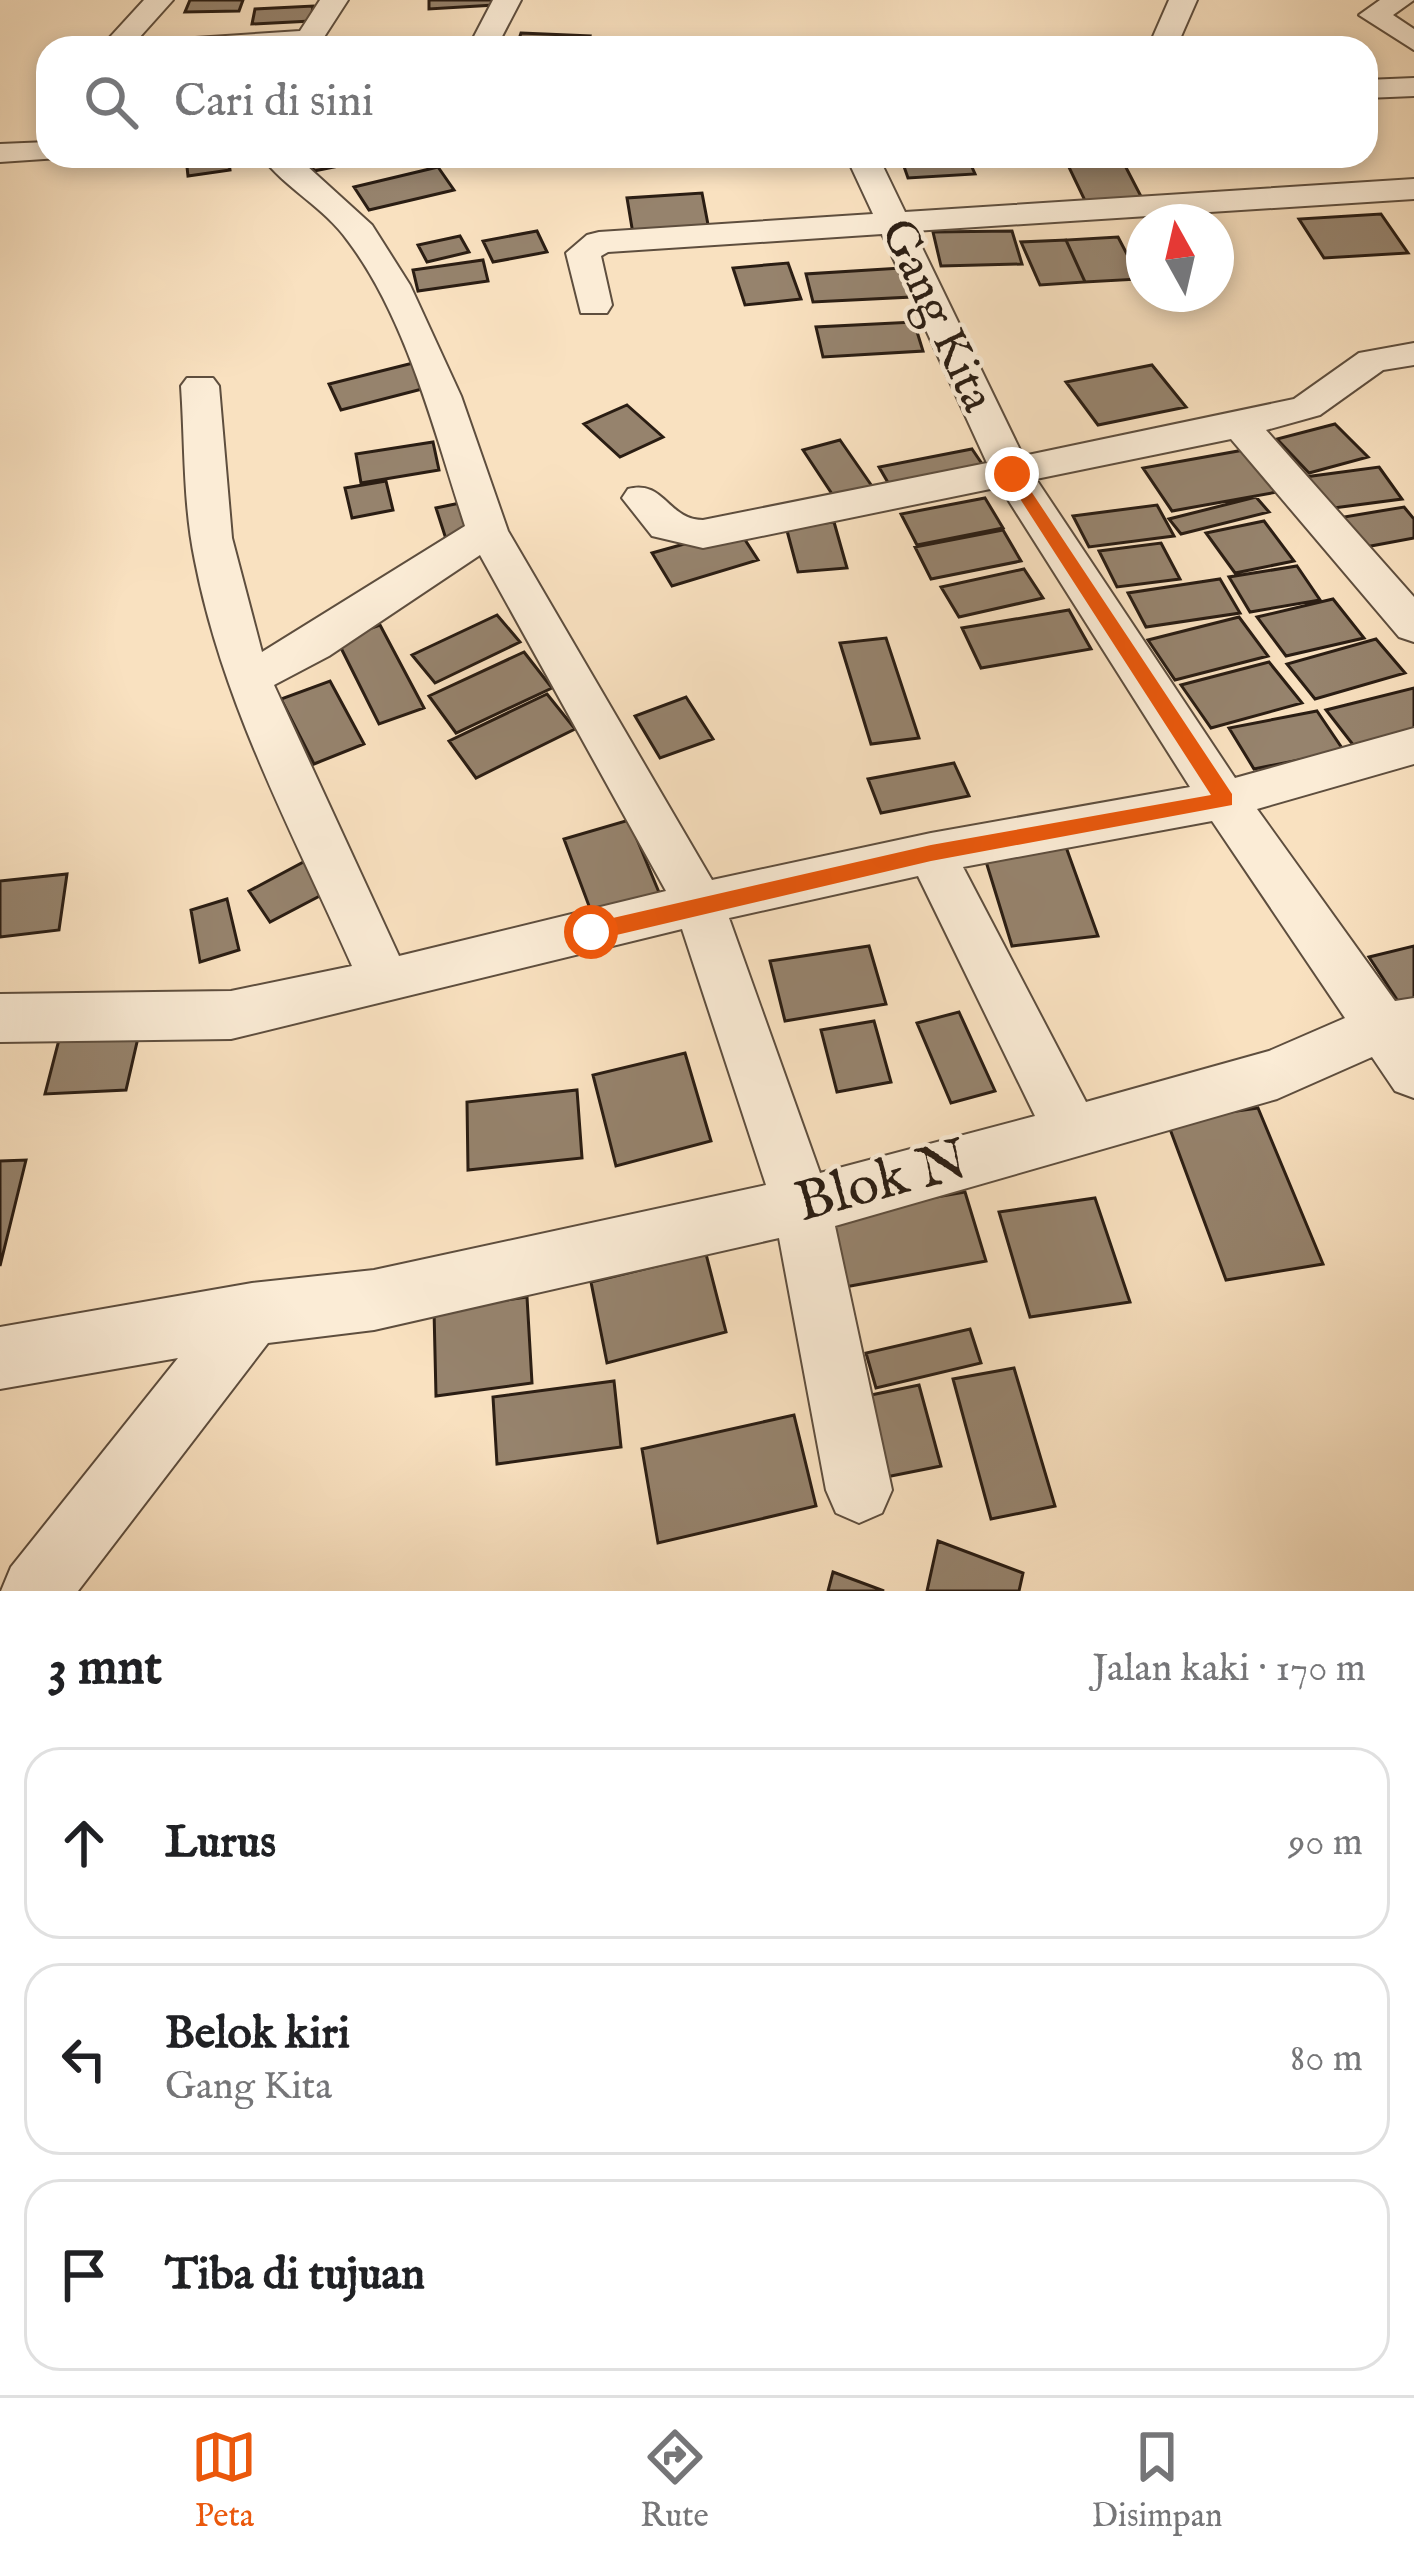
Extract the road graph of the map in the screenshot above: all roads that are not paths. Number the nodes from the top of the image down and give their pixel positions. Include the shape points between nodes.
1 (159, 0) edge
2 (334, 0) edge
3 (507, 0) edge
4 (1183, 0) edge
5 (1401, 0) edge
6 (125, 36) edge
7 (311, 36) edge
8 (488, 36) edge
9 (1167, 36) edge
10 (1414, 41) edge
11 (1414, 87) edge
12 (1378, 88) edge
13 (36, 146) edge
14 (0, 153) edge
15 (290, 168) edge
16 (867, 168) edge
17 (1414, 189) edge
18 (891, 222) junction
19 (594, 305) dead end
20 (1414, 354) edge
21 (200, 386) dead end
22 (1240, 425) junction
23 (1012, 474) junction
24 (642, 498) dead end
25 (487, 531) junction
26 (1414, 626) edge
27 (248, 679) junction
28 (1414, 746) edge
29 (1225, 800) junction
30 (931, 853) junction
31 (699, 904) junction
32 (385, 982) junction
33 (0, 1018) edge
34 (1396, 1025) edge
35 (1414, 1073) edge
36 (1072, 1132) junction
37 (802, 1206) junction
38 (252, 1314) junction
39 (0, 1358) edge
40 (859, 1490) dead end
41 (35, 1591) edge

1 - 6 street
2 - 7 street
3 - 8 street
4 - 9 street
5 - 10 street via 1373,15
11 - 12 street
13 - 14 street
15 - 25 street via 360,232 393,285 442,396
16 - 18 street, Gang Kita
17 - 18 street
18 - 19 street via 599,242 583,253
18 - 23 street, Gang Kita
20 - 22 street via 1372,361 1307,407
21 - 27 street via 214,557
22 - 23 street
22 - 26 street
23 - 24 street via 703,534 663,528
23 - 29 street, Gang Kita
25 - 27 street
25 - 31 street
27 - 32 street via 296,801
28 - 29 street
29 - 30 street
29 - 34 street, Gang Kita
30 - 31 street
30 - 36 street
31 - 32 street
31 - 37 street
32 - 33 street via 231,1015
34 - 35 street, Gang Kita
34 - 36 street, Blok N via 1277,1073
36 - 37 street, Blok N
37 - 38 street, Blok N via 374,1300
37 - 40 street
38 - 39 street, Blok N
38 - 41 street

